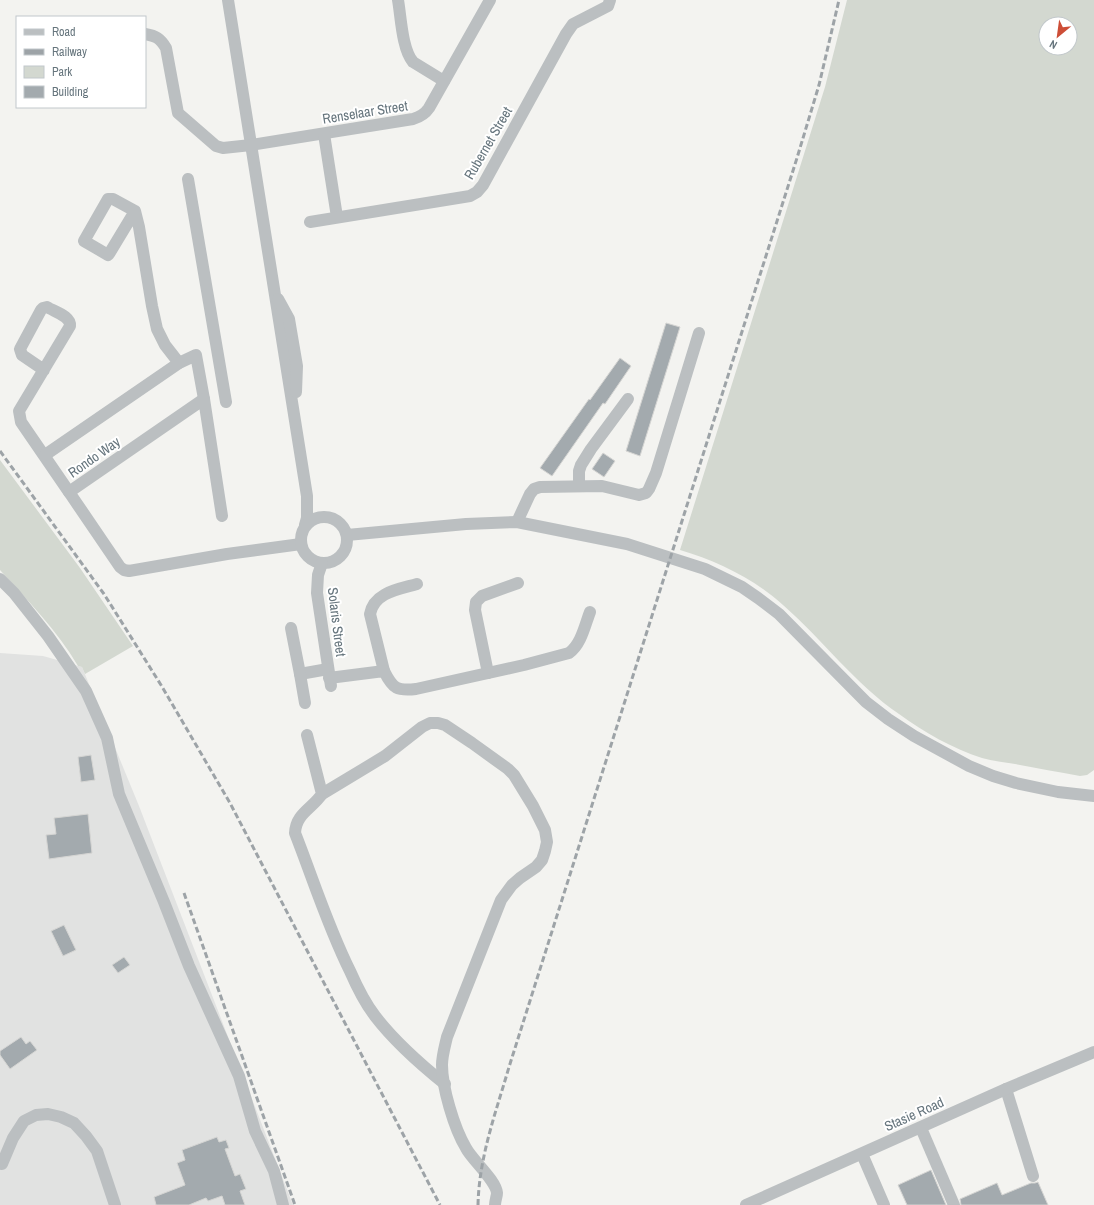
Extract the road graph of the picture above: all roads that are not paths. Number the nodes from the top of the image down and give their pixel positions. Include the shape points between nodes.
1 (228, 0) edge
2 (398, 0) edge
3 (490, 0) edge
4 (610, 0) edge
5 (146, 34) edge
6 (444, 81) junction
7 (324, 134) junction
8 (251, 145) junction
9 (188, 179) dead end
10 (135, 211) junction
11 (337, 218) junction
12 (310, 222) dead end
13 (700, 333) dead end
14 (218, 351) junction
15 (196, 355) junction
16 (179, 363) junction
17 (44, 370) junction
18 (204, 399) junction
19 (628, 399) dead end
20 (226, 402) dead end
21 (45, 455) junction
22 (579, 486) junction
23 (69, 492) junction
24 (307, 496) junction
25 (222, 516) dead end
26 (322, 517) junction
27 (517, 522) junction
28 (306, 525) junction
29 (347, 535) junction
30 (301, 544) junction
31 (322, 563) junction
32 (0, 579) edge
33 (518, 583) dead end
34 (417, 584) dead end
35 (590, 612) dead end
36 (291, 628) dead end
37 (384, 671) junction
38 (488, 673) junction
39 (300, 674) junction
40 (329, 678) junction
41 (305, 703) dead end
42 (307, 735) dead end
43 (322, 794) junction
44 (1094, 796) edge
45 (1094, 1052) edge
46 (445, 1084) junction
47 (1006, 1089) junction
48 (921, 1128) junction
49 (862, 1154) junction
50 (2, 1164) dead end
51 (1033, 1176) dead end
52 (115, 1205) edge
53 (283, 1205) edge
54 (495, 1205) edge
55 (746, 1205) edge
56 (884, 1205) edge
57 (954, 1205) edge

1 - 8 street
2 - 6 street via 409,58
3 - 6 street, Renselaar Street
4 - 11 street, Rubernet Street via 608,6 573,24 566,34 477,192 470,196
5 - 8 street, Renselaar Street via 162,41 166,48 178,113 216,146 223,148
6 - 7 street, Renselaar Street via 429,108 419,118
7 - 8 street, Renselaar Street
7 - 11 street
8 - 24 street
9 - 14 street
10 - 10 street via 113,198 108,199 84,241 108,255
10 - 16 street via 157,329
11 - 12 street, Rubernet Street
13 - 22 street via 649,489 639,495 602,486
14 - 15 street
14 - 20 street
15 - 16 street
15 - 18 street
16 - 21 street
17 - 17 street via 70,326 68,319 47,308 41,310 20,349 22,355
17 - 21 street via 19,411 21,422
18 - 23 street, Rondo Way
18 - 25 street
19 - 22 street via 591,449 579,471
21 - 23 street
22 - 27 street via 534,489
23 - 30 street, Rondo Way via 124,570
24 - 26 street
24 - 28 street
26 - 28 street via 313,519
26 - 29 street via 337,520
27 - 29 street
27 - 44 street via 627,544 705,569 727,579 779,614 866,702 914,736 969,766 994,776 1058,792
28 - 30 street via 301,532
29 - 31 street via 346,547 339,557
30 - 31 street via 306,555
31 - 40 street, Solaris Street via 317,593
32 - 53 street via 48,636 86,691 107,738 119,794 189,966 239,1076 255,1131 274,1171
33 - 38 street via 482,596 476,602 475,610
34 - 37 street via 387,593 376,600 371,608 370,614
35 - 38 street via 574,650 569,653
36 - 39 street
37 - 38 street via 395,687 406,690
37 - 40 street
39 - 40 street
39 - 41 street
42 - 43 street
43 - 46 street via 300,817 295,833 342,955 357,987 375,1016 394,1038
43 - 46 street via 385,756 422,727 438,722 472,743 514,775 545,830 547,842 542,860 512,885 499,904 447,1037 442,1065
45 - 47 street, Stasie Road
46 - 54 street via 466,1148 493,1183 497,1193
47 - 48 street, Stasie Road
47 - 51 street
48 - 49 street, Stasie Road
48 - 57 street
49 - 55 street, Stasie Road
49 - 56 street
50 - 52 street via 12,1138 24,1122 48,1114 61,1117 74,1123 96,1151

